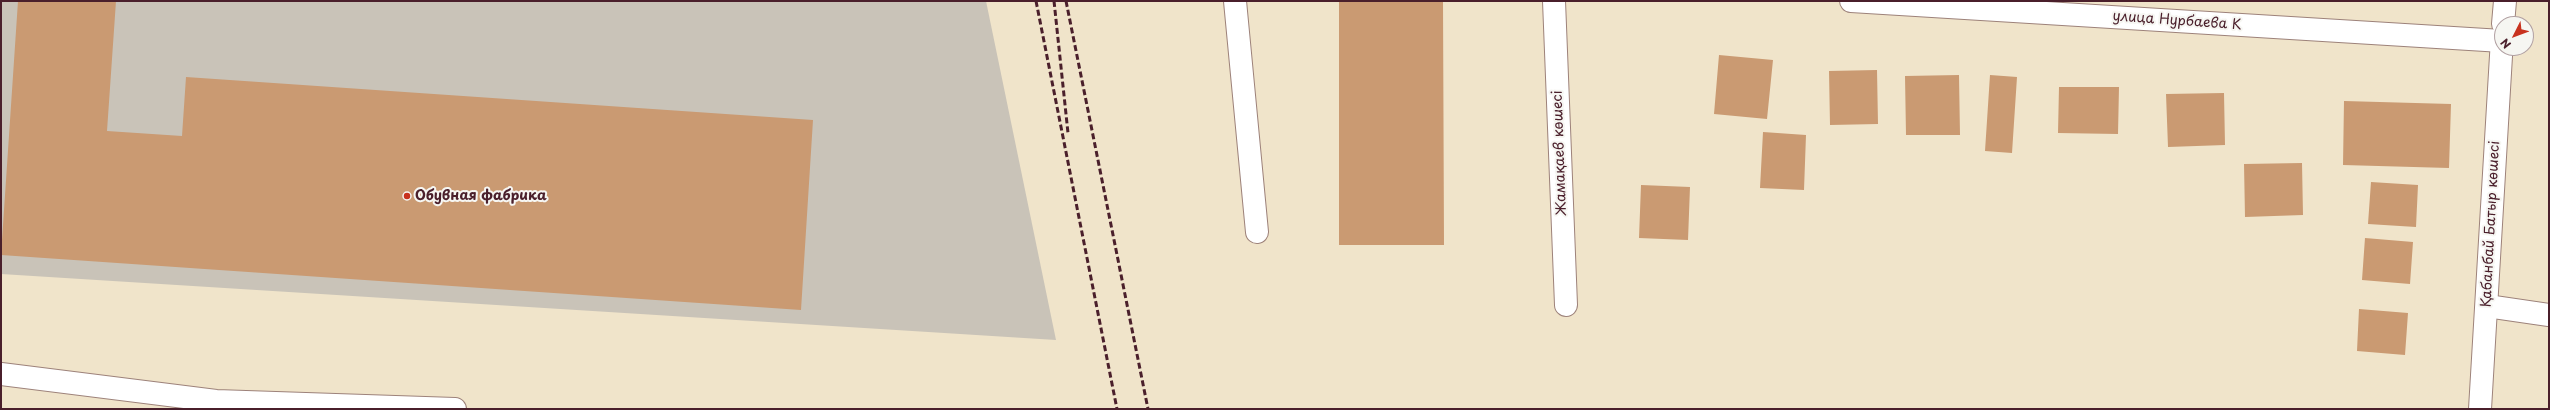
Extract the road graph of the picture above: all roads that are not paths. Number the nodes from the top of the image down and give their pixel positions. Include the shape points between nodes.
1 (1235, 1) edge
2 (1554, 1) edge
3 (1852, 1) edge
4 (2505, 1) edge
5 (2504, 16) edge
6 (2494, 40) edge
7 (2501, 56) edge
8 (1257, 232) dead end
9 (1566, 305) dead end
10 (2486, 306) junction
11 (2549, 315) edge
12 (1, 374) edge
13 (455, 409) edge
14 (2480, 409) edge

1 - 8 main road
2 - 9 main road, Жамақаев көшесі
3 - 6 main road, улица Нурбаева К
4 - 5 main road
7 - 10 main road, Қабанбай Батыр көшесі
10 - 11 main road
10 - 14 main road, Қабанбай Батыр көшесі
12 - 13 main road via 216,401

